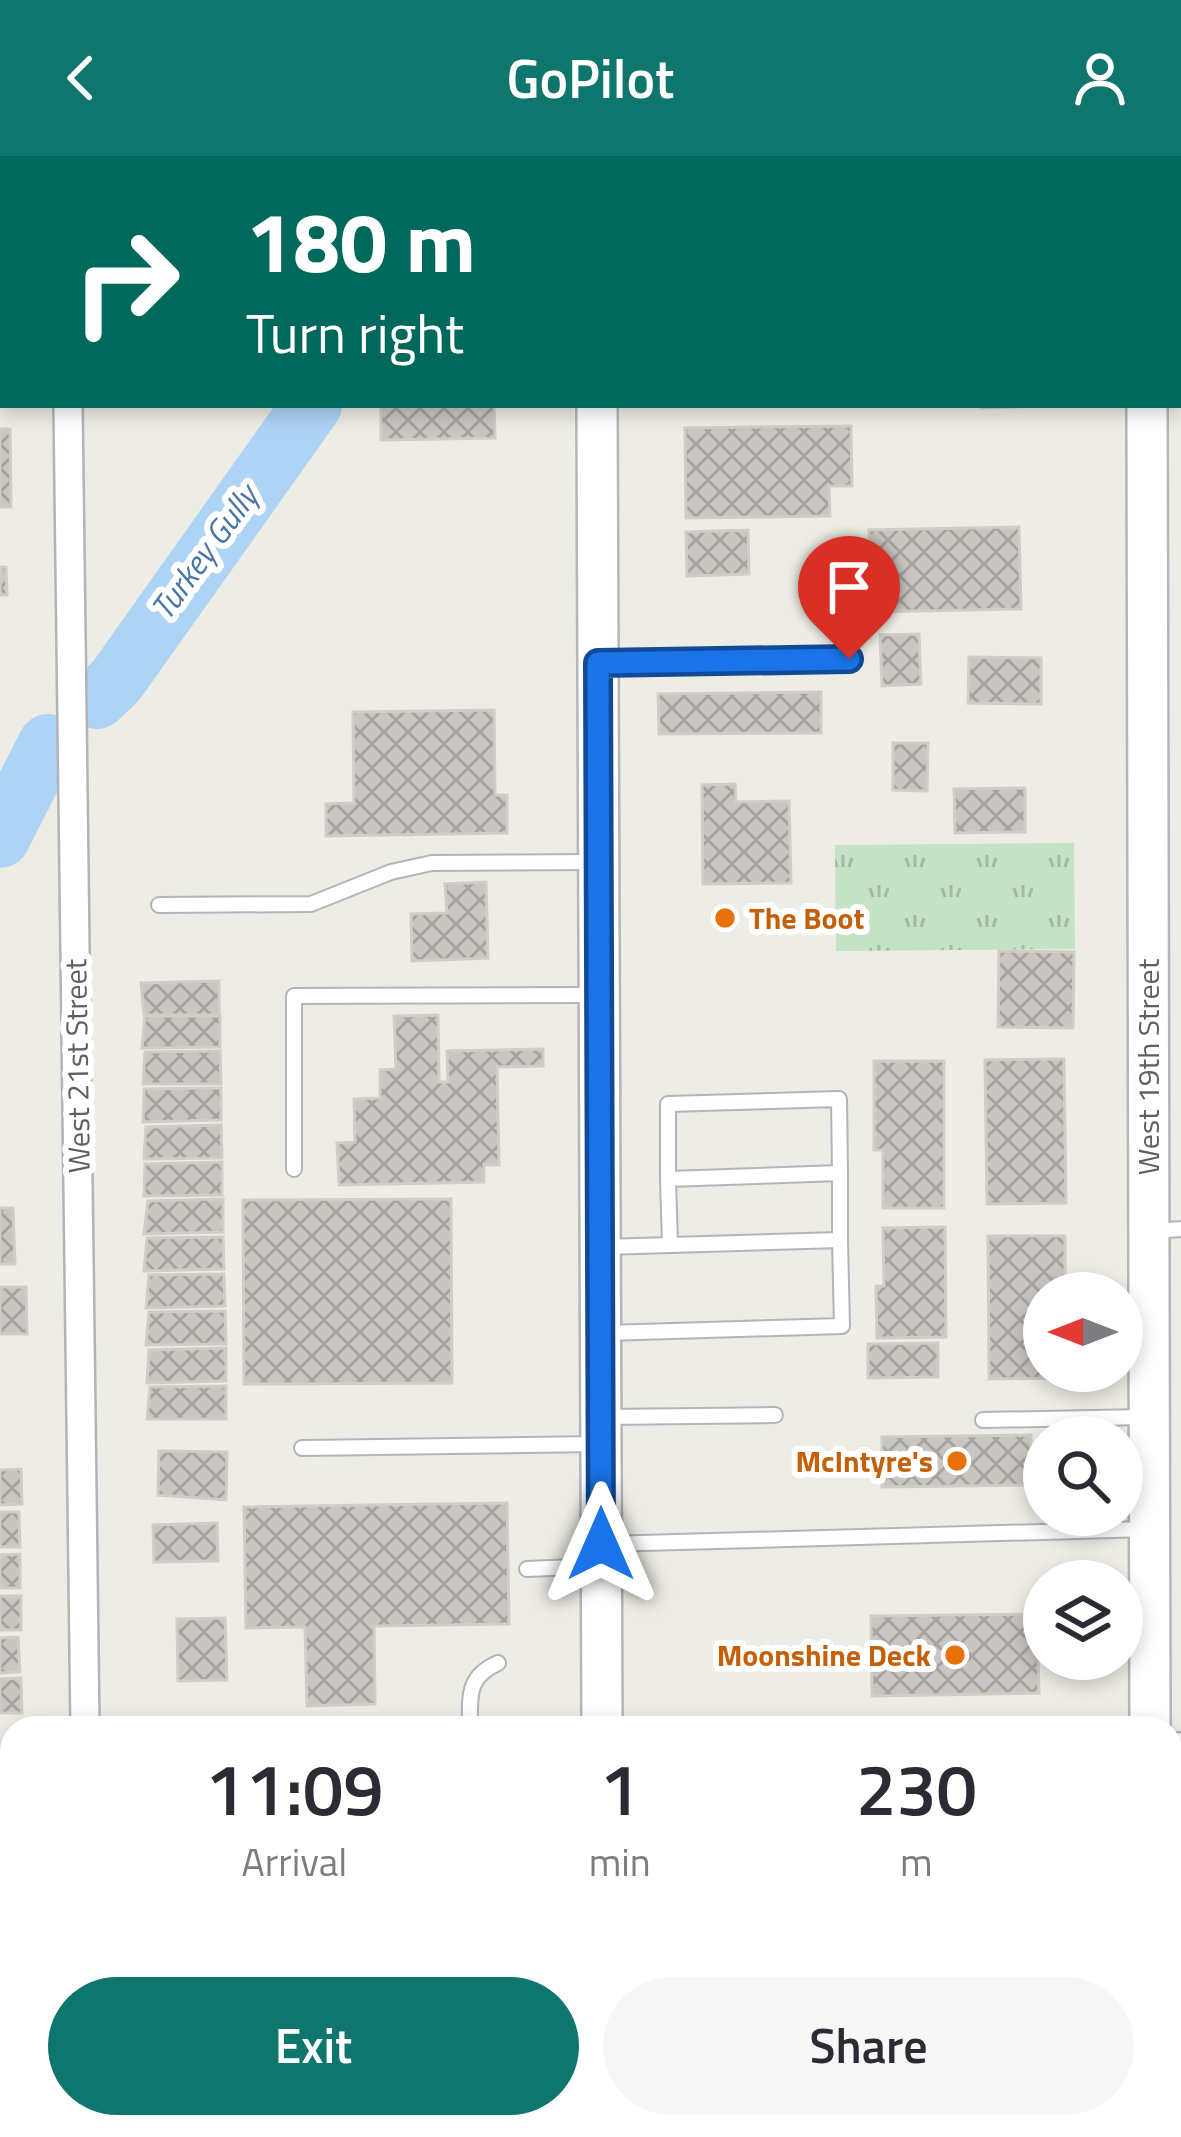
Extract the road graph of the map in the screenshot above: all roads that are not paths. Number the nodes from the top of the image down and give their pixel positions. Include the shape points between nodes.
1 (68, 408) edge
2 (597, 408) edge
3 (1147, 408) edge
4 (849, 659) dead end
5 (598, 663) junction
6 (599, 862) junction
7 (159, 905) dead end
8 (600, 995) junction
9 (293, 1169) dead end
10 (840, 1173) junction
11 (668, 1179) junction
12 (1165, 1230) edge
13 (841, 1240) junction
14 (670, 1245) junction
15 (601, 1247) junction
16 (601, 1334) junction
17 (775, 1415) dead end
18 (1149, 1418) junction
19 (983, 1420) dead end
20 (601, 1431) junction
21 (302, 1448) dead end
22 (1151, 1528) junction
23 (601, 1555) junction
24 (527, 1569) dead end
25 (497, 1663) dead end
26 (86, 1716) edge
27 (470, 1716) edge
28 (602, 1716) edge
29 (1150, 1716) edge

1 - 26 street, West 21st Street
2 - 5 street
3 - 12 street, West 19th Street
4 - 5 lane
5 - 6 street
6 - 7 lane via 432,863 311,904
6 - 8 street
8 - 9 lane via 294,996
8 - 15 street
10 - 11 lane
10 - 11 lane via 839,1099 668,1104
10 - 13 lane
11 - 14 lane
12 - 18 street, West 19th Street
13 - 14 lane
13 - 16 lane via 842,1326
14 - 15 lane
15 - 16 street
16 - 20 street
17 - 20 lane
18 - 19 lane
18 - 22 street, West 19th Street
20 - 21 lane
20 - 23 street
22 - 23 lane
22 - 29 street, West 19th Street
23 - 24 lane
23 - 28 street
25 - 27 lane via 469,1688

